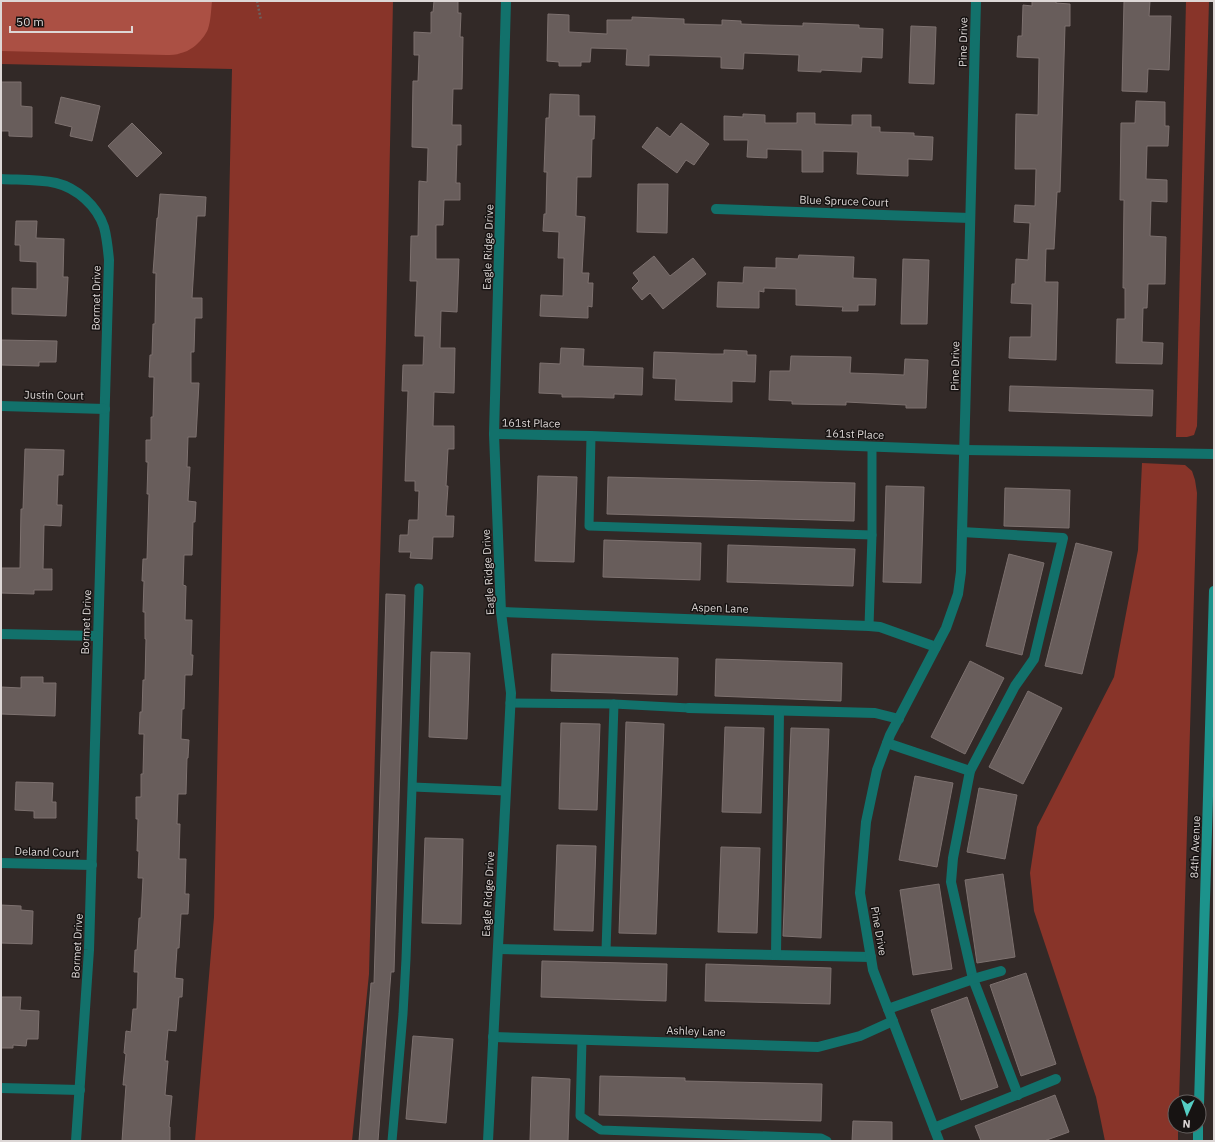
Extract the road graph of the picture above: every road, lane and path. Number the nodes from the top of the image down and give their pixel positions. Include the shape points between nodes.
1 (257, 1) edge
2 (506, 1) edge
3 (976, 1) edge
4 (261, 20) dead end
5 (1, 179) edge
6 (716, 209) dead end
7 (970, 218) junction
8 (1, 406) edge
9 (106, 409) junction
10 (494, 434) junction
11 (591, 436) junction
12 (872, 447) junction
13 (965, 450) junction
14 (1214, 454) edge
15 (962, 532) junction
16 (872, 535) junction
17 (419, 588) dead end
18 (1214, 590) edge
19 (501, 612) junction
20 (869, 626) junction
21 (1, 634) edge
22 (98, 636) junction
23 (936, 647) junction
24 (510, 703) junction
25 (614, 704) junction
26 (689, 708) joint
27 (779, 711) junction
28 (899, 718) junction
29 (887, 743) junction
30 (970, 771) junction
31 (413, 787) junction
32 (506, 791) junction
33 (1, 863) edge
34 (92, 865) junction
35 (1210, 867) edge
36 (498, 949) junction
37 (606, 951) junction
38 (776, 955) junction
39 (871, 957) junction
40 (1001, 971) dead end
41 (973, 979) junction
42 (888, 1009) junction
43 (893, 1021) junction
44 (493, 1037) junction
45 (582, 1040) junction
46 (1056, 1079) dead end
47 (1, 1088) edge
48 (80, 1090) junction
49 (1199, 1094) edge
50 (1018, 1095) junction
51 (934, 1128) junction
52 (76, 1141) edge
53 (392, 1141) edge
54 (488, 1141) edge
55 (827, 1141) edge
56 (939, 1141) edge

1 - 4 path
2 - 10 street, Eagle Ridge Drive
3 - 7 street, Pine Drive
5 - 9 street, Bormet Drive via 39,180 71,189 96,211 104,225 109,260
6 - 7 street, Blue Spruce Court
7 - 13 street, Pine Drive
8 - 9 street, Justin Court
9 - 22 street, Bormet Drive
10 - 11 street, 161st Place
10 - 19 street, Eagle Ridge Drive
11 - 12 street, 161st Place
11 - 16 lane via 589,526
12 - 13 street, 161st Place
12 - 16 lane
13 - 14 street, 161st Place
13 - 15 street, Pine Drive
15 - 23 street, Pine Drive via 958,594
15 - 30 street via 1063,538 1034,659 1015,686
16 - 20 lane
17 - 31 lane
18 - 35 street, 84th Avenue
19 - 20 street, Aspen Lane
19 - 24 street, Eagle Ridge Drive
20 - 23 street, Aspen Lane via 880,627
21 - 22 street
22 - 34 street, Bormet Drive
23 - 28 street, Pine Drive
24 - 25 lane
24 - 32 street, Eagle Ridge Drive
25 - 26 lane
25 - 37 lane
26 - 27 street
27 - 28 street via 874,714
27 - 38 street
28 - 29 street, Pine Drive
29 - 30 street
29 - 39 street, Pine Drive via 877,770 867,814 860,892
30 - 41 street via 953,858 951,882
31 - 32 lane
31 - 53 lane via 404,1006
32 - 36 street, Eagle Ridge Drive
33 - 34 street, Deland Court
34 - 48 street, Bormet Drive
35 - 49 street, 84th Avenue
36 - 37 street
36 - 44 street, Eagle Ridge Drive
37 - 38 street
38 - 39 street
39 - 42 street, Pine Drive via 873,970
40 - 41 street
41 - 42 street
41 - 50 street
42 - 43 street, Pine Drive
43 - 45 street, Ashley Lane via 860,1036 818,1047
43 - 51 street, Pine Drive
44 - 45 street, Ashley Lane
44 - 54 street, Eagle Ridge Drive
45 - 55 lane via 580,1116 601,1130 821,1138
46 - 50 street
47 - 48 street
48 - 52 street, Bormet Drive
50 - 51 street
51 - 56 street, Pine Drive

